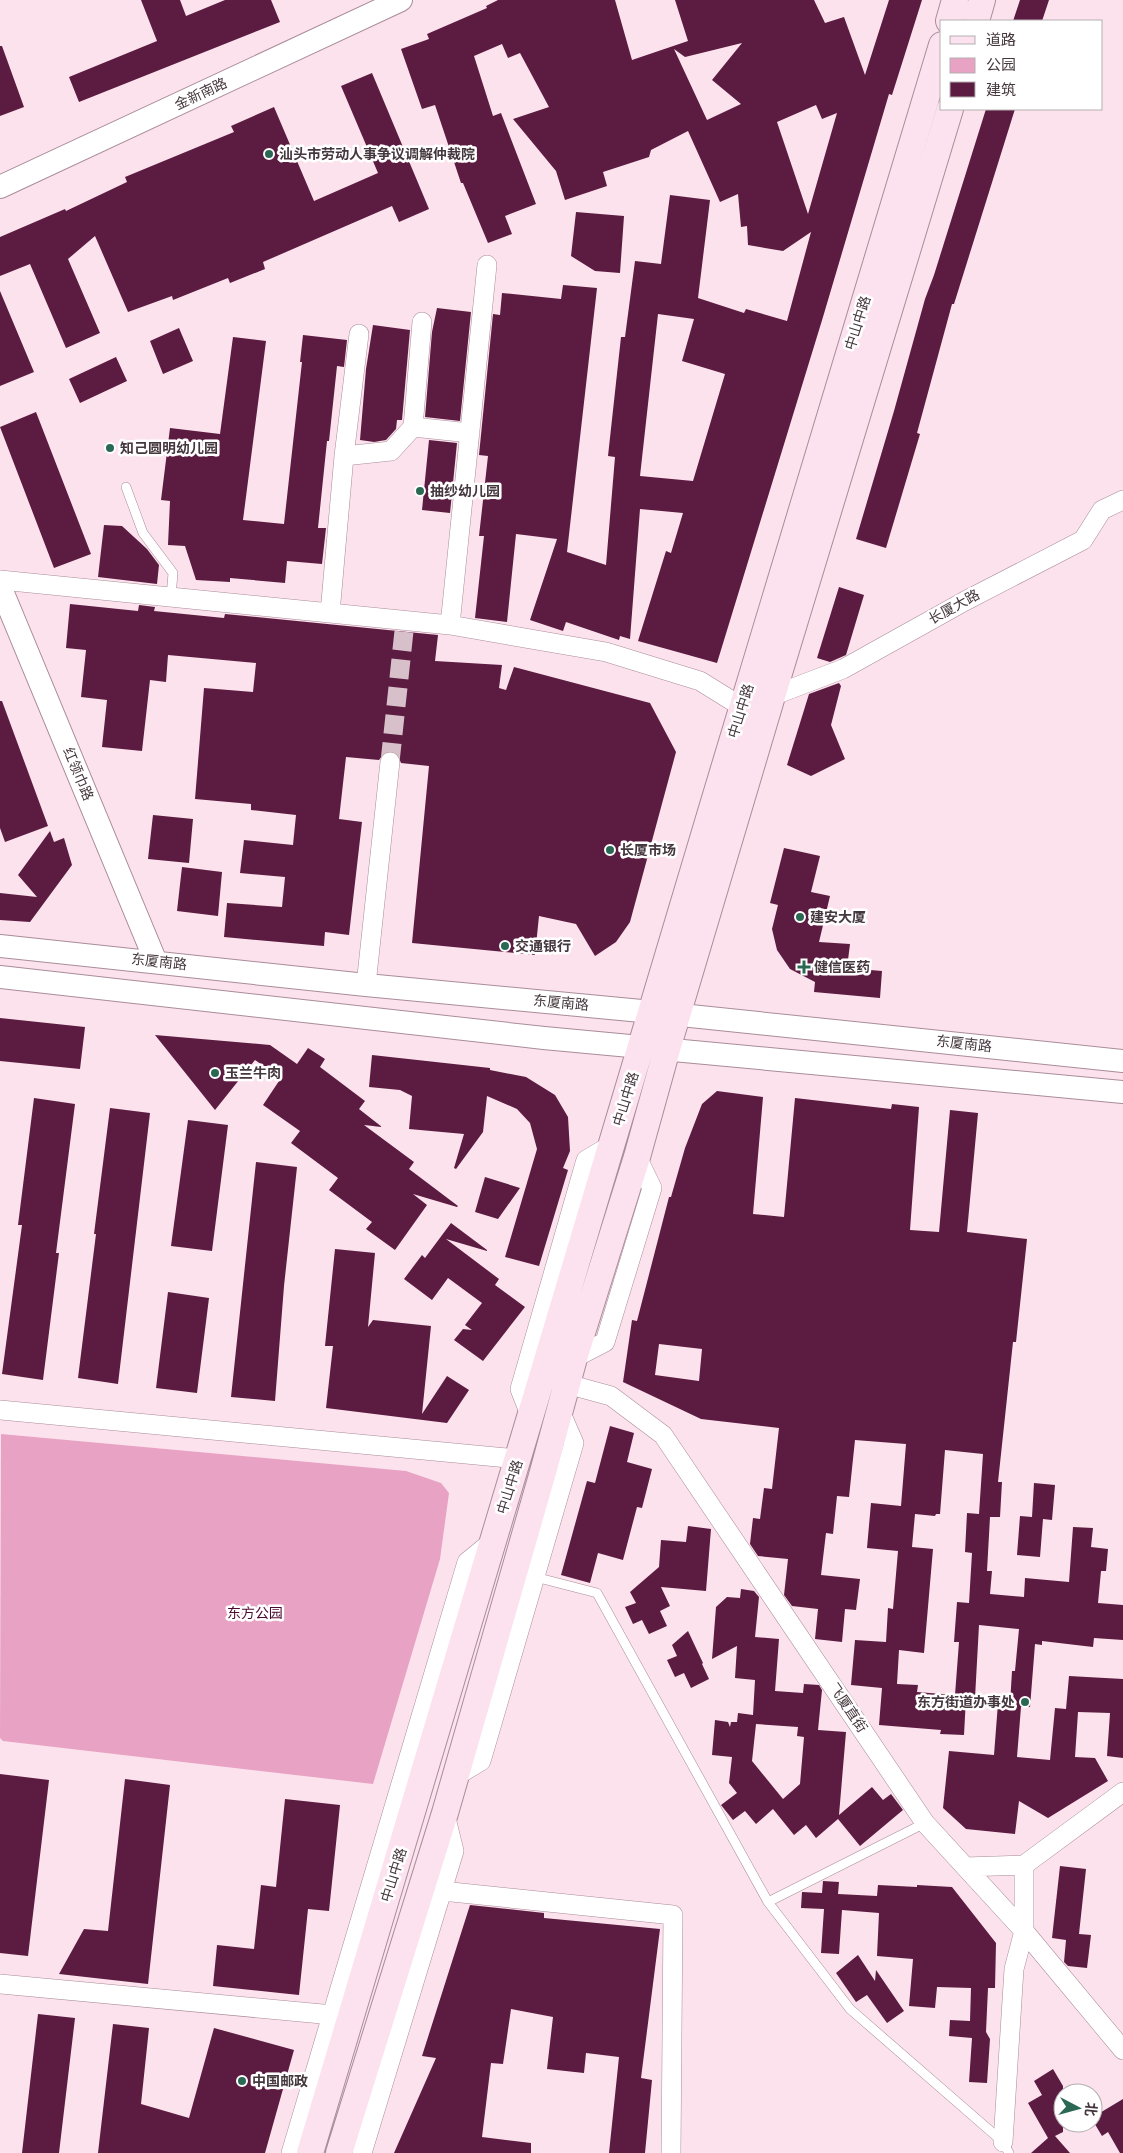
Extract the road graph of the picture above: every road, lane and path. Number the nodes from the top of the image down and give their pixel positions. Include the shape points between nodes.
1 (401, 0) edge
2 (955, 0) edge
3 (982, 0) edge
4 (374, 6) edge
5 (949, 20) edge
6 (976, 20) edge
7 (940, 52) edge
8 (950, 110) edge
9 (0, 187) edge
10 (487, 265) dead end
11 (422, 322) dead end
12 (358, 334) dead end
13 (412, 427) junction
14 (470, 433) junction
15 (344, 456) junction
16 (126, 487) dead end
17 (1123, 500) edge
18 (0, 580) edge
19 (0, 586) edge
20 (171, 597) junction
21 (5, 611) edge
22 (330, 613) junction
23 (450, 625) junction
24 (772, 696) junction
25 (742, 707) junction
26 (390, 762) tunnel mouth
27 (0, 946) edge
28 (156, 962) junction
29 (0, 977) edge
30 (366, 985) junction
31 (652, 1012) junction
32 (678, 1015) junction
33 (642, 1047) junction
34 (668, 1049) junction
35 (1123, 1061) edge
36 (1123, 1092) edge
37 (567, 1384) junction
38 (0, 1410) edge
39 (560, 1411) junction
40 (518, 1458) junction
41 (494, 1540) junction
42 (535, 1577) junction
43 (456, 1776) junction
44 (399, 1791) junction
45 (1123, 1792) edge
46 (445, 1813) junction
47 (926, 1823) junction
48 (407, 1830) junction
49 (1024, 1865) junction
50 (965, 1866) junction
51 (442, 1891) junction
52 (768, 1902) junction
53 (1024, 1931) junction
54 (349, 1960) junction
55 (0, 1984) edge
56 (358, 1993) junction
57 (332, 2015) junction
58 (377, 2036) junction
59 (1123, 2050) edge
60 (390, 2060) junction
61 (1006, 2148) edge
62 (291, 2153) edge
63 (310, 2153) edge
64 (339, 2153) edge
65 (362, 2153) edge
66 (671, 2153) edge

1 - 4 street, 金新南路
2 - 5 main road
3 - 6 main road
4 - 9 street, 金新南路
7 - 25 main road, 中山中路
8 - 24 main road, 中山中路
10 - 14 street
11 - 13 street
12 - 15 street
13 - 14 street
13 - 15 street via 391,451
14 - 23 street
15 - 22 street
16 - 20 lane via 143,533 173,573
17 - 24 street, 长厦大路 via 1102,510 1083,540 965,600 843,669
18 - 20 street
19 - 21 street, 红领巾路
20 - 22 street
21 - 28 street, 红领巾路
22 - 23 street via 405,626
23 - 25 street via 606,652 700,681
24 - 32 main road, 中山中路
25 - 31 main road, 中山中路
26 - 30 street
27 - 28 street, 东厦南路
28 - 30 street, 东厦南路
29 - 33 street
30 - 31 street, 东厦南路
31 - 32 street, 东厦南路
31 - 33 main road, 中山中路
32 - 34 main road, 中山中路
32 - 35 street, 东厦南路
33 - 34 street
33 - 40 main road, 中山中路
34 - 36 street
34 - 37 main road, 中山中路
37 - 39 main road, 中山中路
37 - 47 street, 飞厦直街 via 611,1396 663,1435
38 - 40 street
39 - 42 street via 574,1443
39 - 43 main road, 中山中路
40 - 41 main road, 中山中路
41 - 44 street via 467,1562
41 - 48 main road, 中山中路
42 - 43 street via 481,1761
42 - 52 lane via 597,1594
43 - 46 main road, 中山中路
44 - 48 street
44 - 54 street
45 - 49 street
46 - 51 street via 454,1851
46 - 58 main road, 中山中路
47 - 50 street, 飞厦直街
47 - 52 lane
48 - 56 main road, 中山中路
49 - 50 street
49 - 53 street
50 - 53 street, 飞厦直街
51 - 60 street
51 - 66 street via 673,1914
52 - 61 lane via 850,2009
53 - 59 street, 飞厦直街
53 - 61 street via 1014,1969
54 - 56 street
54 - 57 street
55 - 57 street
56 - 63 main road, 中山中路
57 - 62 street
58 - 60 street
58 - 64 main road, 中山中路
60 - 65 street

